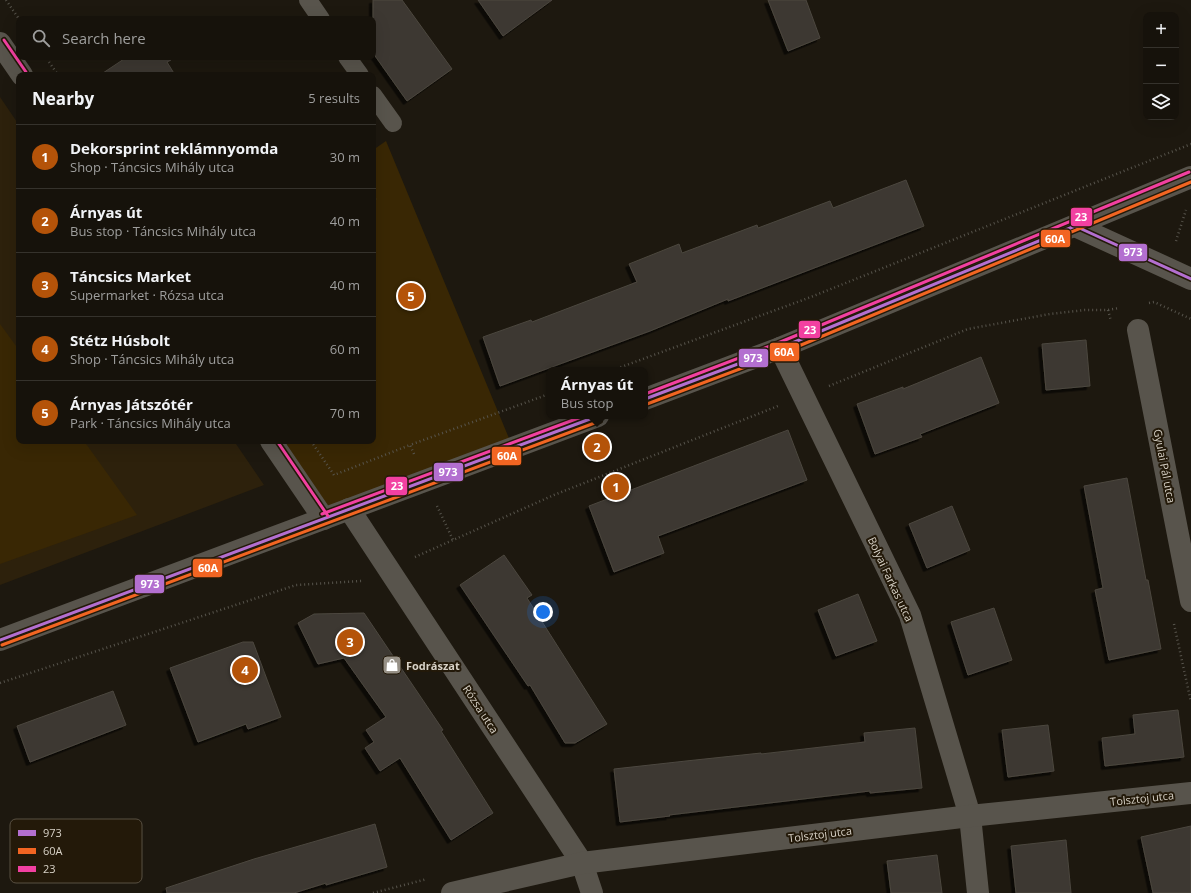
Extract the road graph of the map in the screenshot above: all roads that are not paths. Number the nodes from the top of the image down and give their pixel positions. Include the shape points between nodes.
1 (308, 0) edge
2 (319, 16) edge
3 (0, 43) edge
4 (349, 60) edge
5 (20, 72) edge
6 (358, 72) edge
7 (376, 99) edge
8 (393, 123) dead end
9 (1191, 177) edge
10 (1075, 226) junction
11 (1191, 279) edge
12 (1138, 330) dead end
13 (780, 348) junction
14 (648, 397) edge
15 (590, 419) edge
16 (274, 444) edge
17 (349, 509) junction
18 (324, 519) junction
19 (1191, 601) edge
20 (0, 640) edge
21 (1191, 793) edge
22 (970, 816) junction
23 (582, 863) junction
24 (452, 893) edge
25 (592, 893) edge
26 (978, 893) edge

1 - 2 lane
3 - 5 street
4 - 6 lane
7 - 8 lane
9 - 10 street
10 - 11 street
10 - 13 street
12 - 19 street, Gyulai Pál utca
13 - 14 street
13 - 22 street, Bolyai Farkas utca via 910,615
15 - 17 street
16 - 18 street
17 - 18 street
17 - 23 street, Rózsa utca
18 - 20 street
21 - 22 street, Tolsztoj utca
22 - 23 street, Tolsztoj utca
22 - 26 street, Bolyai Farkas utca
23 - 24 street, Tolsztoj utca
23 - 25 street, Rózsa utca

